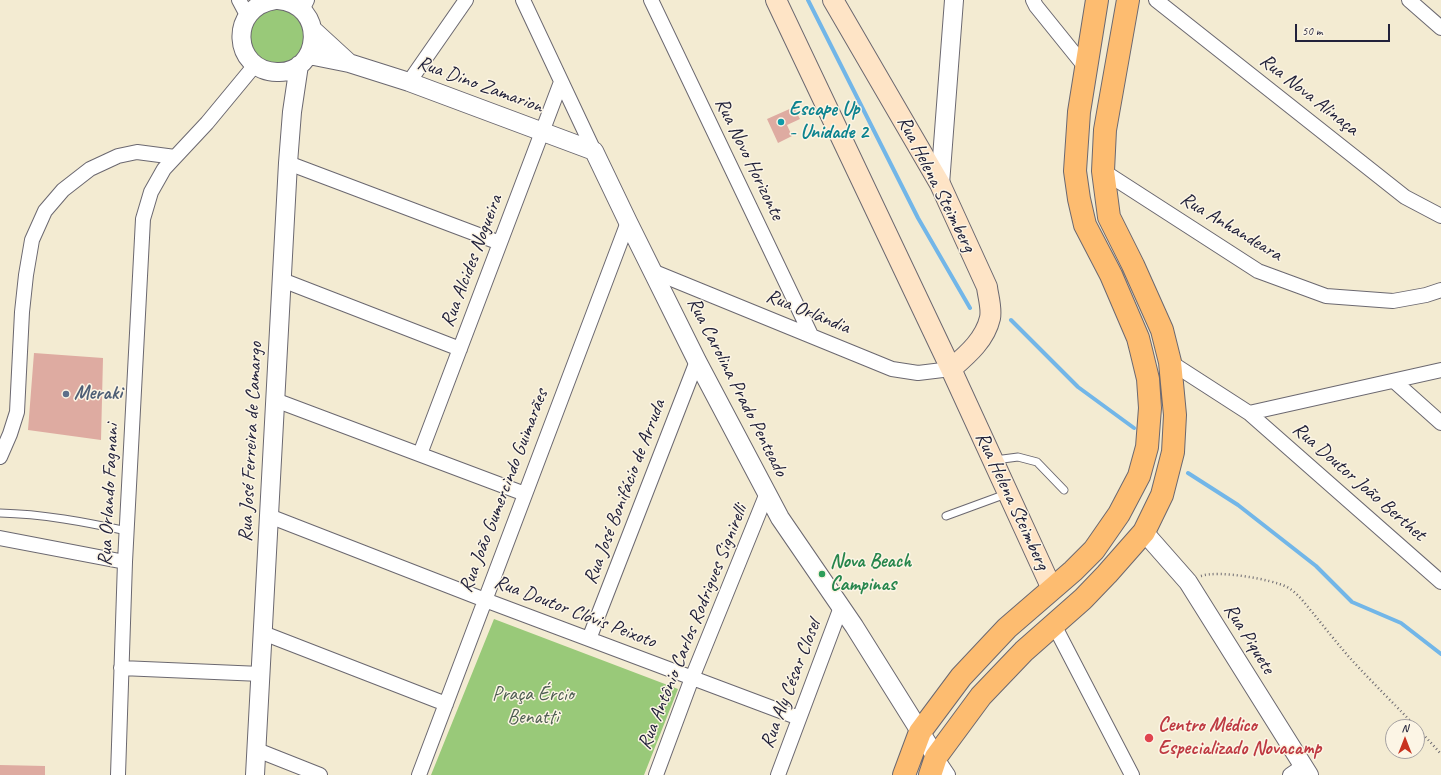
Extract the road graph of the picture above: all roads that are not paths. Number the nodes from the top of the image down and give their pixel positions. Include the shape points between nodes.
1 (466, 0) edge
2 (523, 0) edge
3 (651, 0) edge
4 (776, 0) edge
5 (833, 0) edge
6 (954, 0) edge
7 (1033, 0) edge
8 (1098, 0) edge
9 (1128, 0) edge
10 (1156, 0) edge
11 (1409, 0) edge
12 (265, 3) edge
13 (305, 5) edge
14 (1441, 28) edge
15 (314, 30) junction
16 (304, 60) junction
17 (349, 63) junction
18 (255, 65) junction
19 (1086, 68) junction
20 (276, 72) junction
21 (409, 82) junction
22 (561, 82) junction
23 (292, 112) junction
24 (542, 132) junction
25 (594, 151) junction
26 (175, 156) junction
27 (288, 163) junction
28 (1102, 171) junction
29 (940, 184) junction
30 (1441, 216) edge
31 (628, 222) junction
32 (500, 243) junction
33 (652, 271) junction
34 (282, 280) junction
35 (1441, 290) edge
36 (811, 335) junction
37 (460, 349) junction
38 (1141, 350) junction
39 (1168, 352) junction
40 (697, 360) junction
41 (951, 369) junction
42 (1441, 370) edge
43 (1394, 381) junction
44 (275, 400) junction
45 (1250, 413) junction
46 (1441, 423) edge
47 (420, 454) junction
48 (0, 457) edge
49 (993, 461) junction
50 (1064, 490) dead end
51 (767, 493) junction
52 (1008, 493) junction
53 (525, 494) junction
54 (0, 513) edge
55 (1119, 514) junction
56 (269, 516) junction
57 (946, 516) dead end
58 (127, 530) junction
59 (1144, 532) junction
60 (0, 538) edge
61 (125, 562) junction
62 (1441, 582) edge
63 (1052, 589) junction
64 (485, 600) junction
65 (841, 607) junction
66 (1054, 625) junction
67 (263, 633) junction
68 (589, 639) junction
69 (121, 668) junction
70 (261, 674) junction
71 (961, 677) junction
72 (692, 678) junction
73 (981, 696) junction
74 (446, 704) junction
75 (800, 718) junction
76 (920, 732) junction
77 (257, 750) junction
78 (933, 766) edge
79 (1301, 772) edge
80 (118, 775) edge
81 (255, 775) edge
82 (320, 775) edge
83 (419, 775) edge
84 (656, 775) edge
85 (778, 775) edge
86 (904, 775) edge
87 (948, 775) edge
88 (1132, 775) edge

1 - 21 street
2 - 22 street, Rua Carolina Prado Penteado
3 - 36 street, Rua Novo Horizonte
4 - 41 main road, Rua Helena Steimberg
5 - 29 main road, Rua Helena Steimberg
6 - 29 street
7 - 19 street
8 - 19 main road
9 - 28 main road via 1105,130
10 - 30 street, Rua Nova Alinaça via 1405,197
11 - 14 street
12 - 13 street
12 - 18 street via 243,25 241,36 243,47
13 - 15 street
15 - 16 street via 313,43
15 - 17 street, Rua Dino Zamarion
16 - 17 street, Rua Dino Zamarion
16 - 20 street via 292,69
16 - 23 street, Rua José Ferreira de Camargo
17 - 21 street, Rua Dino Zamarion
18 - 20 street
18 - 26 street, Rua Orlando Fagnani via 207,123
19 - 38 main road via 1079,112 1075,171 1079,198 1085,225 1111,275
20 - 23 street, Rua José Ferreira de Camargo
21 - 24 street, Rua Dino Zamarion
22 - 24 street, Rua Alcides Nogueira
22 - 25 street, Rua Carolina Prado Penteado
23 - 27 street, Rua José Ferreira de Camargo
24 - 25 street, Rua Dino Zamarion
24 - 32 street, Rua Alcides Nogueira
25 - 31 street, Rua Carolina Prado Penteado
26 - 48 street via 137,152 118,156 90,169 63,190 45,211 32,240 26,275 17,412
26 - 58 street, Rua Orlando Fagnani via 164,169 152,192 143,219
27 - 32 street
27 - 34 street, Rua José Ferreira de Camargo
28 - 35 street, Rua Anhandeara via 1258,271 1326,296 1393,301
28 - 39 main road via 1109,217 1162,330
29 - 41 main road, Rua Helena Steimberg via 987,287 990,317 981,338 970,353
31 - 33 street, Rua Carolina Prado Penteado
31 - 53 street, Rua João Gumercindo Guimarães
32 - 37 street, Rua Alcides Nogueira
33 - 36 street, Rua Orlândia
33 - 40 street, Rua Carolina Prado Penteado
34 - 37 street
34 - 44 street, Rua José Ferreira de Camargo
36 - 41 street, Rua Orlândia via 892,369 918,373
37 - 47 street, Rua Alcides Nogueira
38 - 39 main road via 1152,340 1158,339
38 - 55 main road via 1148,379 1150,408 1147,447 1139,476
39 - 45 street, Rua Doutor João Berthet
39 - 59 main road via 1175,415 1173,452 1162,495
40 - 51 street, Rua Carolina Prado Penteado
40 - 68 street, Rua José Bonifácio de Arruda
41 - 49 main road, Rua Helena Steimberg
42 - 43 street
43 - 45 street
43 - 46 street
44 - 47 street
44 - 56 street, Rua José Ferreira de Camargo
45 - 62 street, Rua Doutor João Berthet
47 - 53 street
49 - 50 lane via 1018,457 1037,462
49 - 52 main road, Rua Helena Steimberg
51 - 65 street, Rua Carolina Prado Penteado via 780,518
51 - 72 street, Rua Antônio Carlos Rodrigues Signirelli
52 - 57 lane
52 - 63 main road, Rua Helena Steimberg
53 - 64 street, Rua João Gumercindo Guimarães
54 - 58 lane via 52,517
55 - 59 main road via 1131,526
55 - 63 main road via 1094,550
56 - 64 street, Rua Doutor Clóvis Peixoto
56 - 67 street, Rua José Ferreira de Camargo
58 - 61 street, Rua Orlando Fagnani
59 - 66 main road via 1083,599
59 - 79 street, Rua Piquete via 1188,582
60 - 61 street
61 - 69 street, Rua Orlando Fagnani
63 - 71 main road via 1007,628
64 - 68 street, Rua Doutor Clóvis Peixoto
64 - 74 street, Rua João Gumercindo Guimarães
65 - 75 street, Rua Aly César Closel
65 - 76 street, Rua Carolina Prado Penteado
66 - 73 main road via 1024,651
66 - 88 street
67 - 70 street, Rua José Ferreira de Camargo
67 - 74 street
68 - 72 street, Rua Doutor Clóvis Peixoto
69 - 70 street
69 - 80 street, Rua Orlando Fagnani
70 - 77 street, Rua José Ferreira de Camargo
71 - 73 main road
71 - 76 main road
72 - 75 street, Rua Doutor Clóvis Peixoto
72 - 84 street, Rua Antônio Carlos Rodrigues Signirelli
73 - 78 main road
74 - 83 street, Rua João Gumercindo Guimarães
75 - 85 street, Rua Aly César Closel
76 - 78 street, Rua Carolina Prado Penteado
76 - 86 main road
77 - 81 street, Rua José Ferreira de Camargo
77 - 82 street
78 - 87 street, Rua Carolina Prado Penteado

